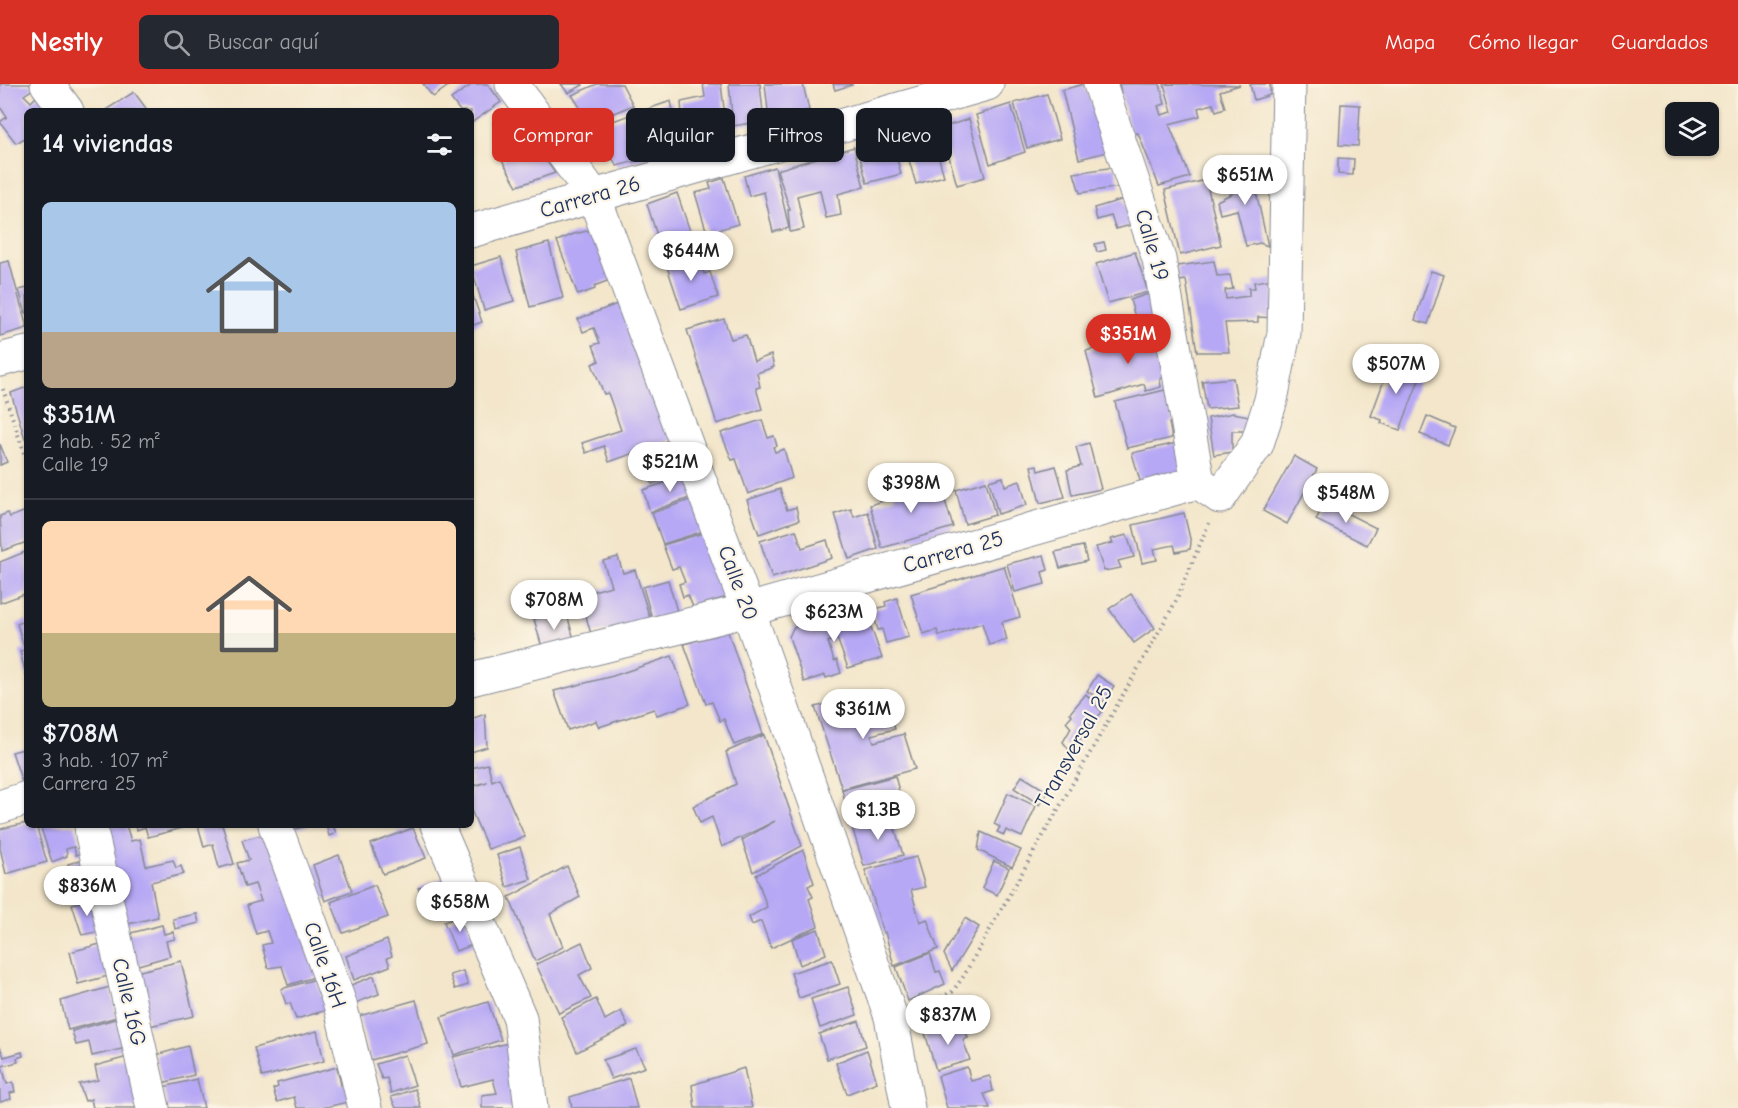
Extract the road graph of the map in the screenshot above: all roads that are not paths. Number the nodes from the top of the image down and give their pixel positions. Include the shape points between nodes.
1 (47, 84) edge
2 (512, 84) edge
3 (987, 84) edge
4 (1100, 84) edge
5 (1289, 84) edge
6 (65, 108) edge
7 (594, 195) junction
8 (474, 230) edge
9 (24, 354) edge
10 (0, 360) edge
11 (1209, 490) junction
12 (748, 610) junction
13 (474, 679) edge
14 (24, 799) edge
15 (0, 807) edge
16 (91, 828) edge
17 (276, 828) edge
18 (438, 828) edge
19 (153, 1108) edge
20 (365, 1108) edge
21 (531, 1108) edge
22 (908, 1108) edge

1 - 6 street
2 - 7 street, Calle 20
3 - 7 street, Carrera 26
4 - 11 street, Calle 19 via 1159,259
5 - 11 street via 1284,333 1271,400 1257,444
7 - 8 street, Carrera 26
7 - 12 street, Calle 20
9 - 10 street
11 - 12 street, Carrera 25
12 - 13 street, Carrera 25
12 - 22 street, Calle 20 via 891,1017
14 - 15 street
16 - 19 street, Calle 16G
17 - 20 street, Calle 16H via 339,1004
18 - 21 street via 520,1018

